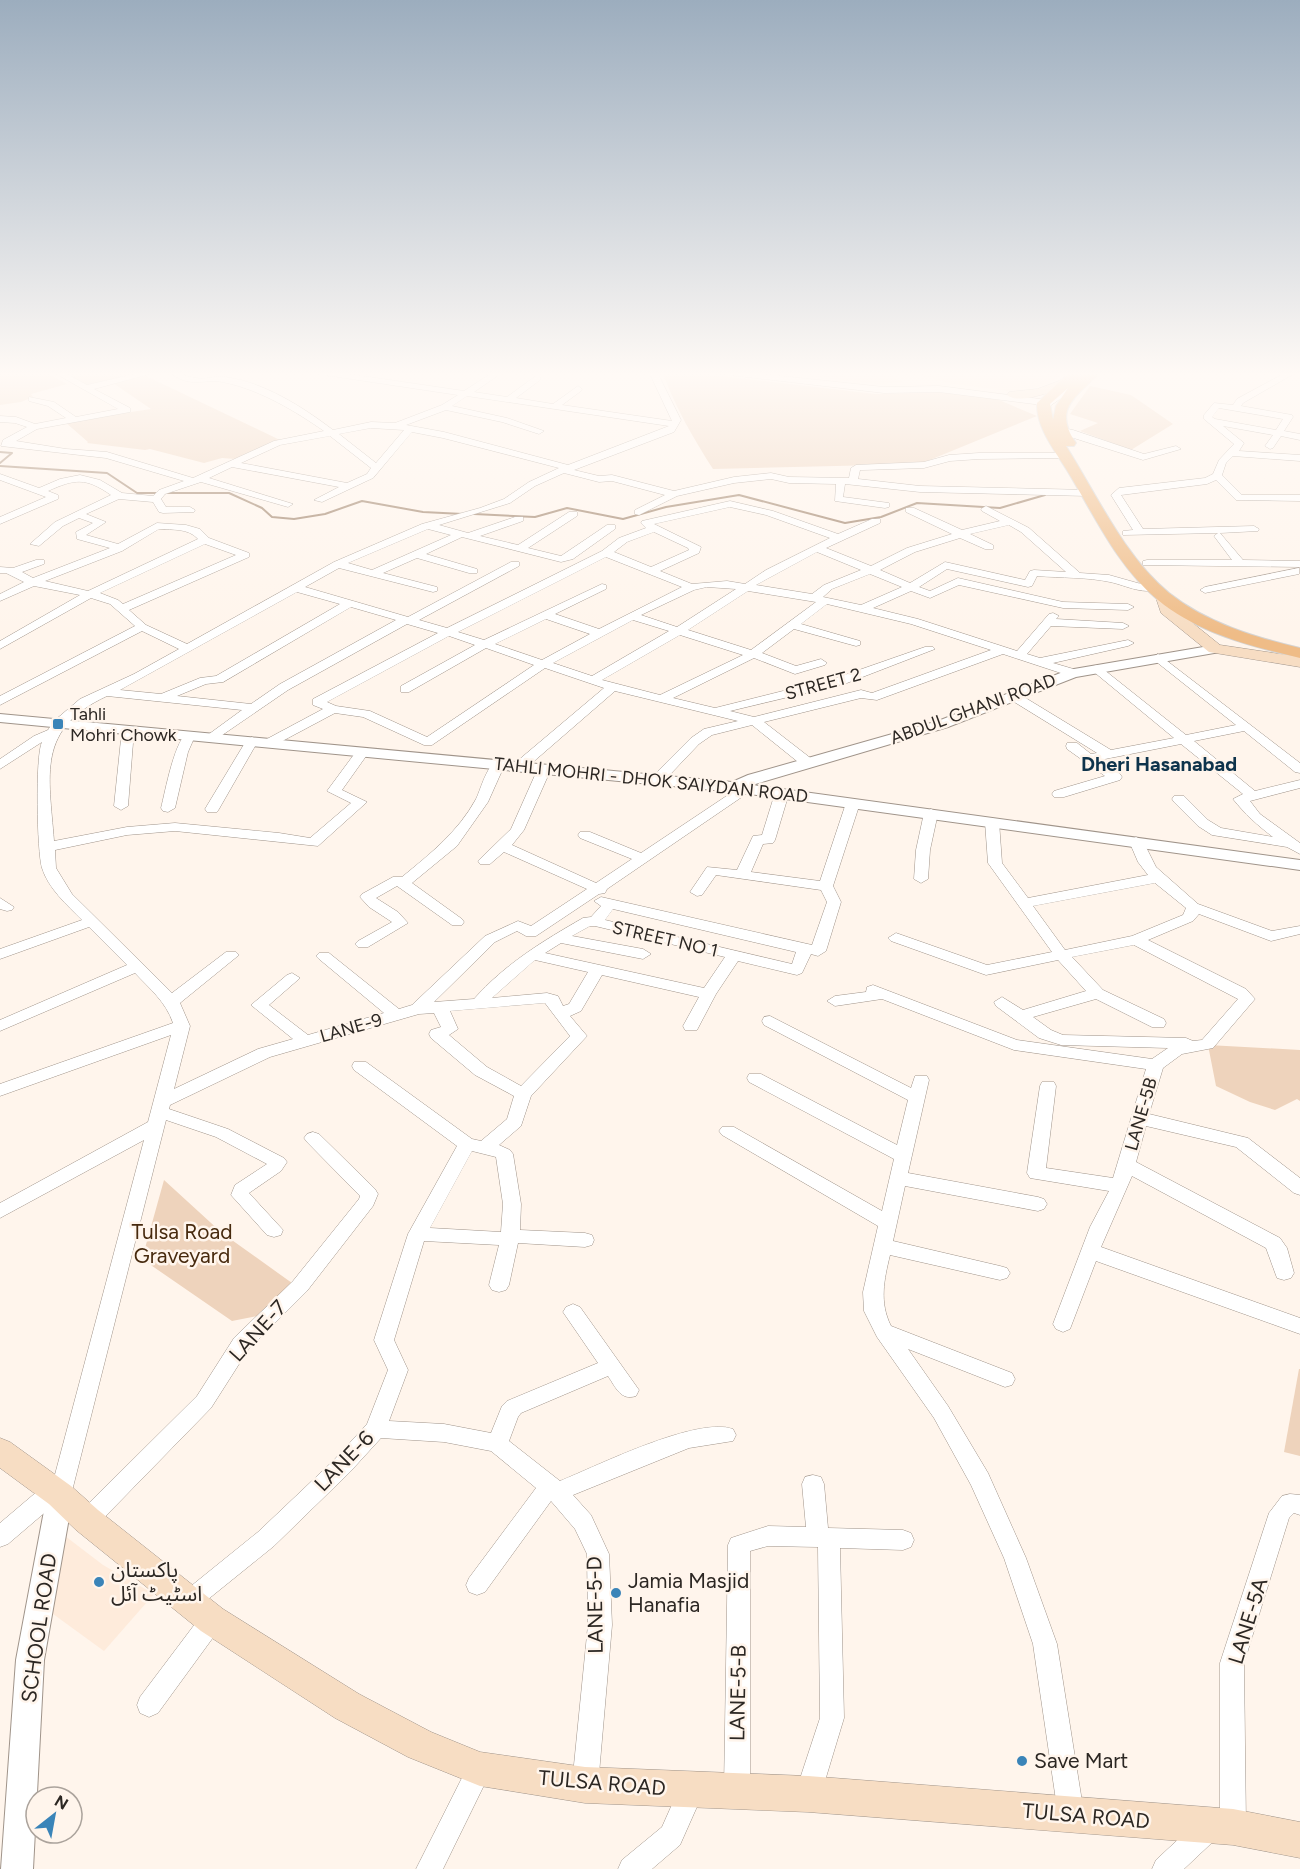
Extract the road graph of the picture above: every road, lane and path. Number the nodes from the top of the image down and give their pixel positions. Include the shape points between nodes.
1 (125, 459) edge
2 (242, 459) edge
3 (366, 459) edge
4 (384, 459) edge
5 (531, 459) edge
6 (592, 459) edge
7 (945, 459) edge
8 (1068, 459) edge
9 (1079, 459) edge
10 (1225, 459) edge
11 (231, 464) junction
12 (377, 468) junction
13 (566, 469) junction
14 (1217, 475) junction
15 (0, 477) edge
16 (197, 480) junction
17 (841, 481) junction
18 (853, 481) junction
19 (348, 486) junction
20 (40, 491) junction
21 (1088, 493) junction
22 (674, 494) junction
23 (119, 496) junction
24 (158, 496) junction
25 (1300, 498) edge
26 (319, 500) dead end
27 (288, 504) dead end
28 (885, 505) dead end
29 (986, 509) dead end
30 (190, 510) dead end
31 (910, 510) dead end
32 (639, 512) dead end
33 (76, 514) junction
34 (573, 514) dead end
35 (519, 519) dead end
36 (0, 521) edge
37 (876, 522) dead end
38 (1010, 522) junction
39 (426, 526) junction
40 (611, 527) dead end
41 (654, 529) junction
42 (1254, 529) dead end
43 (1133, 532) junction
44 (961, 534) junction
45 (464, 535) junction
46 (1219, 536) dead end
47 (839, 538) junction
48 (205, 540) junction
49 (35, 544) dead end
50 (989, 547) dead end
51 (120, 548) junction
52 (817, 548) junction
53 (519, 549) junction
54 (606, 553) junction
55 (416, 554) junction
56 (831, 554) junction
57 (40, 562) dead end
58 (1147, 563) junction
59 (1239, 563) junction
60 (338, 564) junction
61 (515, 564) dead end
62 (1300, 564) edge
63 (804, 566) dead end
64 (4, 569) edge
65 (871, 570) junction
66 (1300, 570) edge
67 (473, 571) dead end
68 (651, 571) junction
69 (373, 573) junction
70 (1077, 576) junction
71 (33, 582) junction
72 (691, 586) junction
73 (602, 587) dead end
74 (747, 587) junction
75 (911, 587) junction
76 (296, 588) junction
77 (433, 590) dead end
78 (1204, 590) dead end
79 (1159, 591) junction
80 (92, 594) junction
81 (0, 598) edge
82 (820, 599) junction
83 (349, 604) junction
84 (1063, 605) junction
85 (1128, 608) dead end
86 (122, 609) junction
87 (862, 609) junction
88 (546, 615) junction
89 (632, 616) junction
90 (407, 620) junction
91 (1048, 622) junction
92 (792, 625) junction
93 (1123, 626) dead end
94 (141, 627) junction
95 (680, 630) junction
96 (448, 632) junction
97 (600, 633) junction
98 (1128, 643) dead end
99 (856, 644) dead end
100 (483, 645) junction
101 (0, 646) edge
102 (1300, 646) edge
103 (188, 649) junction
104 (929, 649) dead end
105 (1215, 649) junction
106 (1002, 650) junction
107 (1300, 653) edge
108 (753, 654) junction
109 (1020, 656) junction
110 (1158, 658) junction
111 (1040, 662) junction
112 (1300, 662) edge
113 (821, 663) dead end
114 (929, 663) junction
115 (543, 664) junction
116 (1098, 669) junction
117 (1073, 673) junction
118 (593, 680) junction
119 (613, 687) junction
120 (405, 689) dead end
121 (106, 692) junction
122 (1015, 697) junction
123 (162, 698) junction
124 (663, 698) junction
125 (0, 701) edge
126 (253, 708) junction
127 (333, 709) junction
128 (714, 712) junction
129 (0, 718) edge
130 (755, 721) junction
131 (1246, 727) junction
132 (56, 728) junction
133 (128, 730) junction
134 (189, 736) junction
135 (211, 738) junction
136 (1184, 739) junction
137 (252, 741) junction
138 (269, 743) junction
139 (1071, 746) dead end
140 (363, 752) junction
141 (1108, 754) junction
142 (1090, 758) junction
143 (808, 763) junction
144 (500, 764) junction
145 (0, 765) edge
146 (520, 766) junction
147 (544, 769) junction
148 (1300, 769) edge
149 (657, 780) junction
150 (1300, 784) edge
151 (741, 788) junction
152 (782, 793) junction
153 (1059, 794) dead end
154 (1253, 796) junction
155 (1179, 799) dead end
156 (853, 803) junction
157 (121, 807) dead end
158 (168, 808) dead end
159 (212, 809) dead end
160 (931, 813) junction
161 (992, 822) junction
162 (585, 835) dead end
163 (1136, 842) junction
164 (503, 846) junction
165 (47, 847) junction
166 (1297, 847) edge
167 (644, 860) junction
168 (484, 861) dead end
169 (1300, 866) edge
170 (742, 874) junction
171 (1157, 878) junction
172 (921, 879) dead end
173 (404, 882) junction
174 (826, 886) junction
175 (697, 892) dead end
176 (594, 894) junction
177 (1024, 903) junction
178 (610, 904) junction
179 (1193, 907) junction
180 (92, 921) junction
181 (457, 922) dead end
182 (596, 922) junction
183 (1300, 930) edge
184 (658, 937) junction
185 (558, 938) junction
186 (896, 938) dead end
187 (1136, 940) junction
188 (363, 944) dead end
189 (805, 949) junction
190 (0, 954) edge
191 (643, 954) junction
192 (231, 955) dead end
193 (533, 955) junction
194 (734, 955) junction
195 (324, 956) dead end
196 (1062, 956) junction
197 (135, 966) junction
198 (598, 969) junction
199 (626, 975) junction
200 (292, 978) dead end
201 (1097, 993) junction
202 (708, 994) junction
203 (835, 1001) dead end
204 (171, 1002) junction
205 (1002, 1002) dead end
206 (479, 1003) junction
207 (439, 1006) junction
208 (418, 1009) junction
209 (560, 1014) junction
210 (396, 1015) junction
211 (1019, 1016) junction
212 (770, 1021) dead end
213 (1158, 1023) dead end
214 (0, 1026) edge
215 (182, 1026) junction
216 (691, 1026) dead end
217 (305, 1041) junction
218 (1207, 1044) junction
219 (1155, 1065) junction
220 (360, 1066) dead end
221 (755, 1078) dead end
222 (1048, 1086) dead end
223 (0, 1090) edge
224 (523, 1094) junction
225 (160, 1113) junction
226 (1139, 1118) junction
227 (728, 1131) dead end
228 (313, 1138) dead end
229 (476, 1146) junction
230 (903, 1156) junction
231 (1126, 1165) junction
232 (898, 1178) junction
233 (1120, 1186) junction
234 (1300, 1188) edge
235 (1038, 1204) dead end
236 (0, 1211) edge
237 (888, 1223) junction
238 (274, 1230) dead end
239 (417, 1234) junction
240 (510, 1238) junction
241 (585, 1240) dead end
242 (882, 1246) junction
243 (1090, 1251) junction
244 (1000, 1273) dead end
245 (1284, 1273) dead end
246 (499, 1285) dead end
247 (573, 1312) dead end
248 (1063, 1324) dead end
249 (1300, 1326) edge
250 (884, 1331) junction
251 (612, 1366) junction
252 (1005, 1379) dead end
253 (628, 1390) dead end
254 (376, 1429) junction
255 (726, 1435) dead end
256 (497, 1444) junction
257 (0, 1451) edge
258 (813, 1484) dead end
259 (554, 1489) junction
260 (57, 1493) junction
261 (1300, 1505) edge
262 (87, 1520) junction
263 (0, 1538) edge
264 (824, 1538) junction
265 (903, 1540) dead end
266 (477, 1585) dead end
267 (200, 1611) junction
268 (149, 1705) dead end
269 (480, 1769) junction
270 (585, 1785) junction
271 (737, 1790) junction
272 (691, 1791) junction
273 (808, 1794) junction
274 (1071, 1814) junction
275 (1222, 1827) junction
276 (1300, 1840) edge
277 (17, 1869) edge
278 (429, 1869) edge
279 (631, 1869) edge
280 (1165, 1869) edge

1 - 16 street
2 - 11 street
3 - 12 street
4 - 12 street
5 - 13 street
6 - 13 street
7 - 18 street via 924,465 856,468
8 - 21 main road
9 - 43 main road
10 - 14 street
11 - 16 street
11 - 19 street
12 - 19 street via 370,476
13 - 22 street
13 - 39 street via 532,484 507,501
14 - 25 street via 1239,498
14 - 43 street via 1207,481 1119,491 1116,495
15 - 20 street
16 - 24 street
16 - 27 street
17 - 18 street
17 - 22 street via 771,476
17 - 28 street via 838,499
18 - 21 street via 920,489
19 - 26 street
20 - 23 street via 78,476 99,481
20 - 36 street via 55,497
21 - 79 main road via 1136,565
22 - 32 street
23 - 24 street
23 - 33 street
24 - 30 street via 163,510
29 - 38 street
31 - 44 street
33 - 49 street
33 - 51 street via 101,522 81,537
34 - 53 street
35 - 45 street
37 - 47 street
38 - 44 street
38 - 70 street via 1036,539
39 - 45 street
39 - 60 street
40 - 53 street via 561,559
41 - 47 street via 646,523 730,504 769,513
41 - 54 street via 623,540
41 - 68 street via 696,547 695,551
42 - 43 street
43 - 58 main road
44 - 50 street
44 - 65 street via 911,550
45 - 53 street
45 - 55 street
46 - 59 street
47 - 52 street
48 - 51 street via 186,528 157,526
48 - 80 street
48 - 86 street via 245,555
51 - 71 street
52 - 56 street
52 - 74 street
54 - 68 street
54 - 96 street
55 - 67 street
55 - 69 street
56 - 63 street
56 - 65 street
57 - 64 street
58 - 59 street
58 - 102 main road via 1163,583 1208,613
59 - 62 street
60 - 69 street
60 - 76 street
61 - 90 street
64 - 71 street
65 - 75 street
65 - 82 street via 828,587
66 - 78 street
68 - 72 street
69 - 77 street
70 - 75 street via 1034,573 1028,584 945,565
70 - 79 street via 1108,578
71 - 80 street
71 - 81 street
72 - 74 street
72 - 89 street
73 - 88 street
74 - 82 street
74 - 95 street
75 - 84 street via 930,595 958,581
75 - 87 street
76 - 83 street
76 - 103 street
79 - 105 main road via 1167,610
79 - 107 main road via 1220,630
80 - 86 street
80 - 101 street
82 - 87 street
82 - 92 street
83 - 90 street
83 - 123 street via 219,679
84 - 85 street
84 - 91 street
86 - 94 street
87 - 106 street via 914,621
88 - 97 street
88 - 100 street
89 - 95 street
89 - 97 street
90 - 96 street
90 - 126 street
91 - 93 street
91 - 109 street
92 - 99 street
92 - 108 street
94 - 103 street
94 - 125 street
95 - 108 street
95 - 118 street
96 - 100 street
96 - 127 street via 317,702
97 - 115 street
98 - 111 street
100 - 115 street
100 - 120 street
103 - 121 street
104 - 114 street, STREET 2
105 - 110 street, ABDUL GHANI ROAD
105 - 112 main road
106 - 109 street
106 - 114 street
108 - 113 street via 795,670
108 - 124 street
109 - 111 street
110 - 116 street, ABDUL GHANI ROAD
110 - 131 street
111 - 117 street
114 - 128 street, STREET 2
114 - 130 street via 873,697 861,694
115 - 118 street
115 - 127 street via 428,742 366,714
116 - 117 street, ABDUL GHANI ROAD
116 - 136 street
117 - 122 street, ABDUL GHANI ROAD
118 - 119 street
119 - 124 street
119 - 146 street
121 - 123 street
121 - 132 street via 84,702
122 - 141 street
122 - 143 street, ABDUL GHANI ROAD via 944,724
123 - 126 street
124 - 128 street
126 - 135 street
127 - 138 street
128 - 130 street
129 - 132 street, TAHLI MOHRI - DHOK SAIYDAN ROAD
130 - 143 street
130 - 149 street via 708,732
131 - 136 street
131 - 148 street
132 - 133 street, TAHLI MOHRI - DHOK SAIYDAN ROAD
132 - 145 street
132 - 165 street via 46,746 43,786
133 - 134 street, TAHLI MOHRI - DHOK SAIYDAN ROAD
133 - 157 street
134 - 135 street, TAHLI MOHRI - DHOK SAIYDAN ROAD
134 - 158 street
135 - 137 street, TAHLI MOHRI - DHOK SAIYDAN ROAD
136 - 141 street
136 - 154 street
137 - 138 street, TAHLI MOHRI - DHOK SAIYDAN ROAD
137 - 159 street
138 - 140 street, TAHLI MOHRI - DHOK SAIYDAN ROAD
139 - 142 street
140 - 144 street, TAHLI MOHRI - DHOK SAIYDAN ROAD
140 - 165 street via 334,791 360,802 313,843 175,827 127,831
141 - 142 street
142 - 153 street via 1116,777
143 - 151 street, ABDUL GHANI ROAD via 754,778
144 - 146 street, TAHLI MOHRI - DHOK SAIYDAN ROAD
144 - 173 street via 482,802 452,843
146 - 147 street, TAHLI MOHRI - DHOK SAIYDAN ROAD
147 - 149 street, TAHLI MOHRI - DHOK SAIYDAN ROAD
147 - 164 street via 517,830
149 - 151 street, TAHLI MOHRI - DHOK SAIYDAN ROAD
150 - 154 street
151 - 152 street, TAHLI MOHRI - DHOK SAIYDAN ROAD
151 - 167 street
152 - 156 street, TAHLI MOHRI - DHOK SAIYDAN ROAD
152 - 170 street via 768,840 758,839
154 - 166 street via 1240,799 1254,816
155 - 166 street via 1217,832
156 - 160 street, TAHLI MOHRI - DHOK SAIYDAN ROAD
156 - 174 street
160 - 161 street, TAHLI MOHRI - DHOK SAIYDAN ROAD
160 - 172 street
161 - 163 street, TAHLI MOHRI - DHOK SAIYDAN ROAD
161 - 177 street via 995,863
162 - 167 street
163 - 169 street, TAHLI MOHRI - DHOK SAIYDAN ROAD
163 - 171 street via 1140,858
164 - 168 street
164 - 176 street
165 - 180 street via 49,868 66,896
167 - 176 street
170 - 174 street
170 - 175 street via 712,870
171 - 177 street
171 - 179 street
173 - 181 street
173 - 188 street via 390,883 368,897 401,923
174 - 189 street via 834,902 818,951
176 - 178 street
176 - 208 street, LANE-9 via 531,933 518,925 490,939
177 - 196 street
178 - 182 street
178 - 189 street
179 - 183 street via 1272,936
179 - 187 street via 1188,918
180 - 190 street
180 - 197 street
182 - 184 street, STREET NO 1
182 - 185 street via 588,921
184 - 191 street
184 - 194 street, STREET NO 1
185 - 191 street
185 - 193 street
186 - 196 street via 986,970
187 - 196 street
187 - 218 street via 1247,999
189 - 194 street, STREET NO 1 via 797,970
191 - 199 street
192 - 204 street
193 - 198 street
193 - 206 street
194 - 202 street
195 - 210 street
196 - 201 street
197 - 204 street
197 - 214 street
198 - 199 street
198 - 209 street via 575,1007
199 - 202 street
200 - 217 street via 259,1005
201 - 211 street
201 - 213 street
202 - 216 street
203 - 219 street via 878,992 1014,1045
204 - 215 street
205 - 211 street
206 - 207 street
206 - 209 street via 547,998
207 - 208 street
207 - 224 street via 450,1029 437,1034 481,1071
208 - 210 street, LANE-9
209 - 224 street via 579,1036
210 - 217 street, LANE-9
211 - 218 street via 1061,1040
212 - 230 street via 919,1089
215 - 223 street
215 - 225 street
217 - 225 street, LANE-9 via 264,1053
218 - 219 street, LANE-5B via 1177,1049
219 - 226 street, LANE-5B
220 - 229 street
221 - 230 street
222 - 233 street via 1036,1173
224 - 229 street via 515,1122
225 - 236 street, LANE-9
225 - 238 street via 192,1121 278,1162 241,1190 240,1195
225 - 260 street
226 - 231 street, LANE-5B
226 - 234 street via 1242,1142
227 - 237 street
228 - 262 street, LANE-7 via 369,1194 367,1201 300,1286 241,1344 204,1401
229 - 239 street, LANE-6
229 - 240 street via 504,1154 512,1204
230 - 232 street
231 - 233 street, LANE-5B
231 - 245 street via 1273,1244 1278,1248
232 - 235 street
232 - 237 street
233 - 243 street, LANE-5B
237 - 242 street
239 - 240 street
239 - 254 street, LANE-6 via 384,1340 398,1370
240 - 241 street
240 - 246 street
242 - 244 street
242 - 250 street via 873,1292 874,1311
243 - 248 street, LANE-5B
243 - 249 street
247 - 251 street
250 - 252 street
250 - 274 street via 941,1412 980,1480 1015,1558 1045,1644
251 - 253 street
251 - 256 street via 514,1407
254 - 256 street, LANE-5-D via 444,1433
254 - 267 street, LANE-6
255 - 259 street via 688,1439
256 - 259 street, LANE-5-D
257 - 260 main road, TULSA ROAD
258 - 264 street
259 - 266 street
259 - 270 street, LANE-5-D via 583,1522 598,1554 600,1625
260 - 262 main road, TULSA ROAD
260 - 263 street
260 - 277 street, SCHOOL ROAD via 30,1660
261 - 275 street, LANE-5A via 1290,1503 1280,1513 1232,1664
262 - 267 main road, TULSA ROAD
264 - 265 street, LANE-5-B
264 - 271 street, LANE-5-B via 768,1536 739,1545
264 - 273 street via 832,1718
267 - 268 street, LANE-6
267 - 269 main road, TULSA ROAD via 347,1706 420,1745
269 - 270 main road, TULSA ROAD
269 - 278 street
270 - 272 main road, TULSA ROAD
271 - 272 main road, TULSA ROAD
271 - 273 main road, TULSA ROAD
272 - 279 street via 671,1836
273 - 274 main road, TULSA ROAD
274 - 275 main road, TULSA ROAD
275 - 276 main road, TULSA ROAD
275 - 280 street

